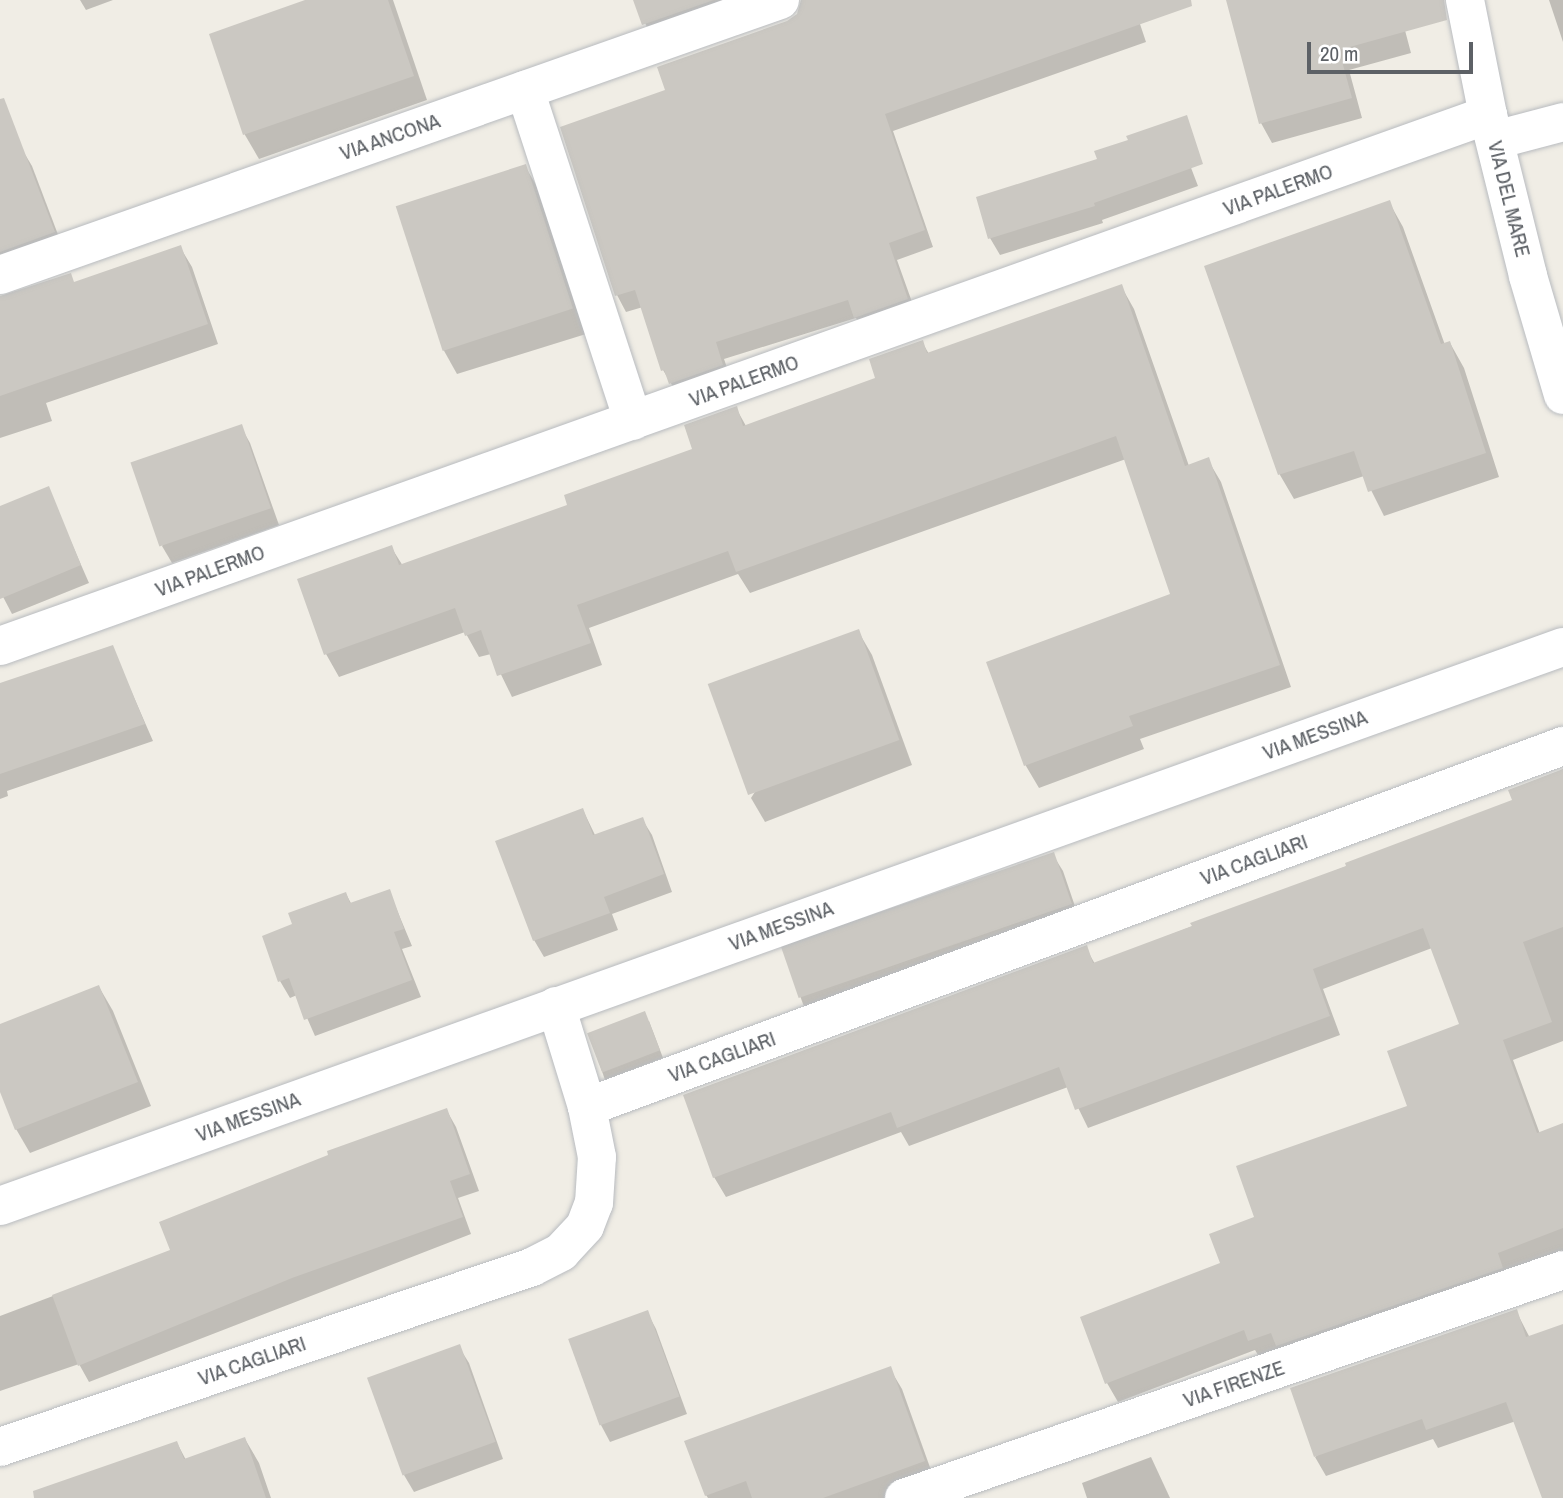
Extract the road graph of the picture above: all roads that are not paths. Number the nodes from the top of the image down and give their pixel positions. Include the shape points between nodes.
1 (780, 0) edge
2 (1465, 0) edge
3 (524, 90) junction
4 (1563, 122) edge
5 (1491, 127) junction
6 (0, 275) edge
7 (1563, 395) edge
8 (633, 421) junction
9 (0, 646) edge
10 (1563, 647) edge
11 (1563, 746) edge
12 (556, 1006) junction
13 (587, 1107) junction
14 (0, 1206) edge
15 (1563, 1270) edge
16 (0, 1447) edge
17 (904, 1498) edge

1 - 3 street, VIA ANCONA
2 - 5 street, VIA DEL MARE
3 - 6 street, VIA ANCONA
3 - 8 street
4 - 5 street, VIA PALERMO
5 - 7 street, VIA DEL MARE
5 - 8 street, VIA PALERMO
8 - 9 street, VIA PALERMO
10 - 12 street, VIA MESSINA
11 - 13 street, VIA CAGLIARI
12 - 13 street
12 - 14 street, VIA MESSINA
13 - 16 street, VIA CAGLIARI via 597,1157 594,1203 585,1226 561,1252 532,1267
15 - 17 street, VIA FIRENZE

